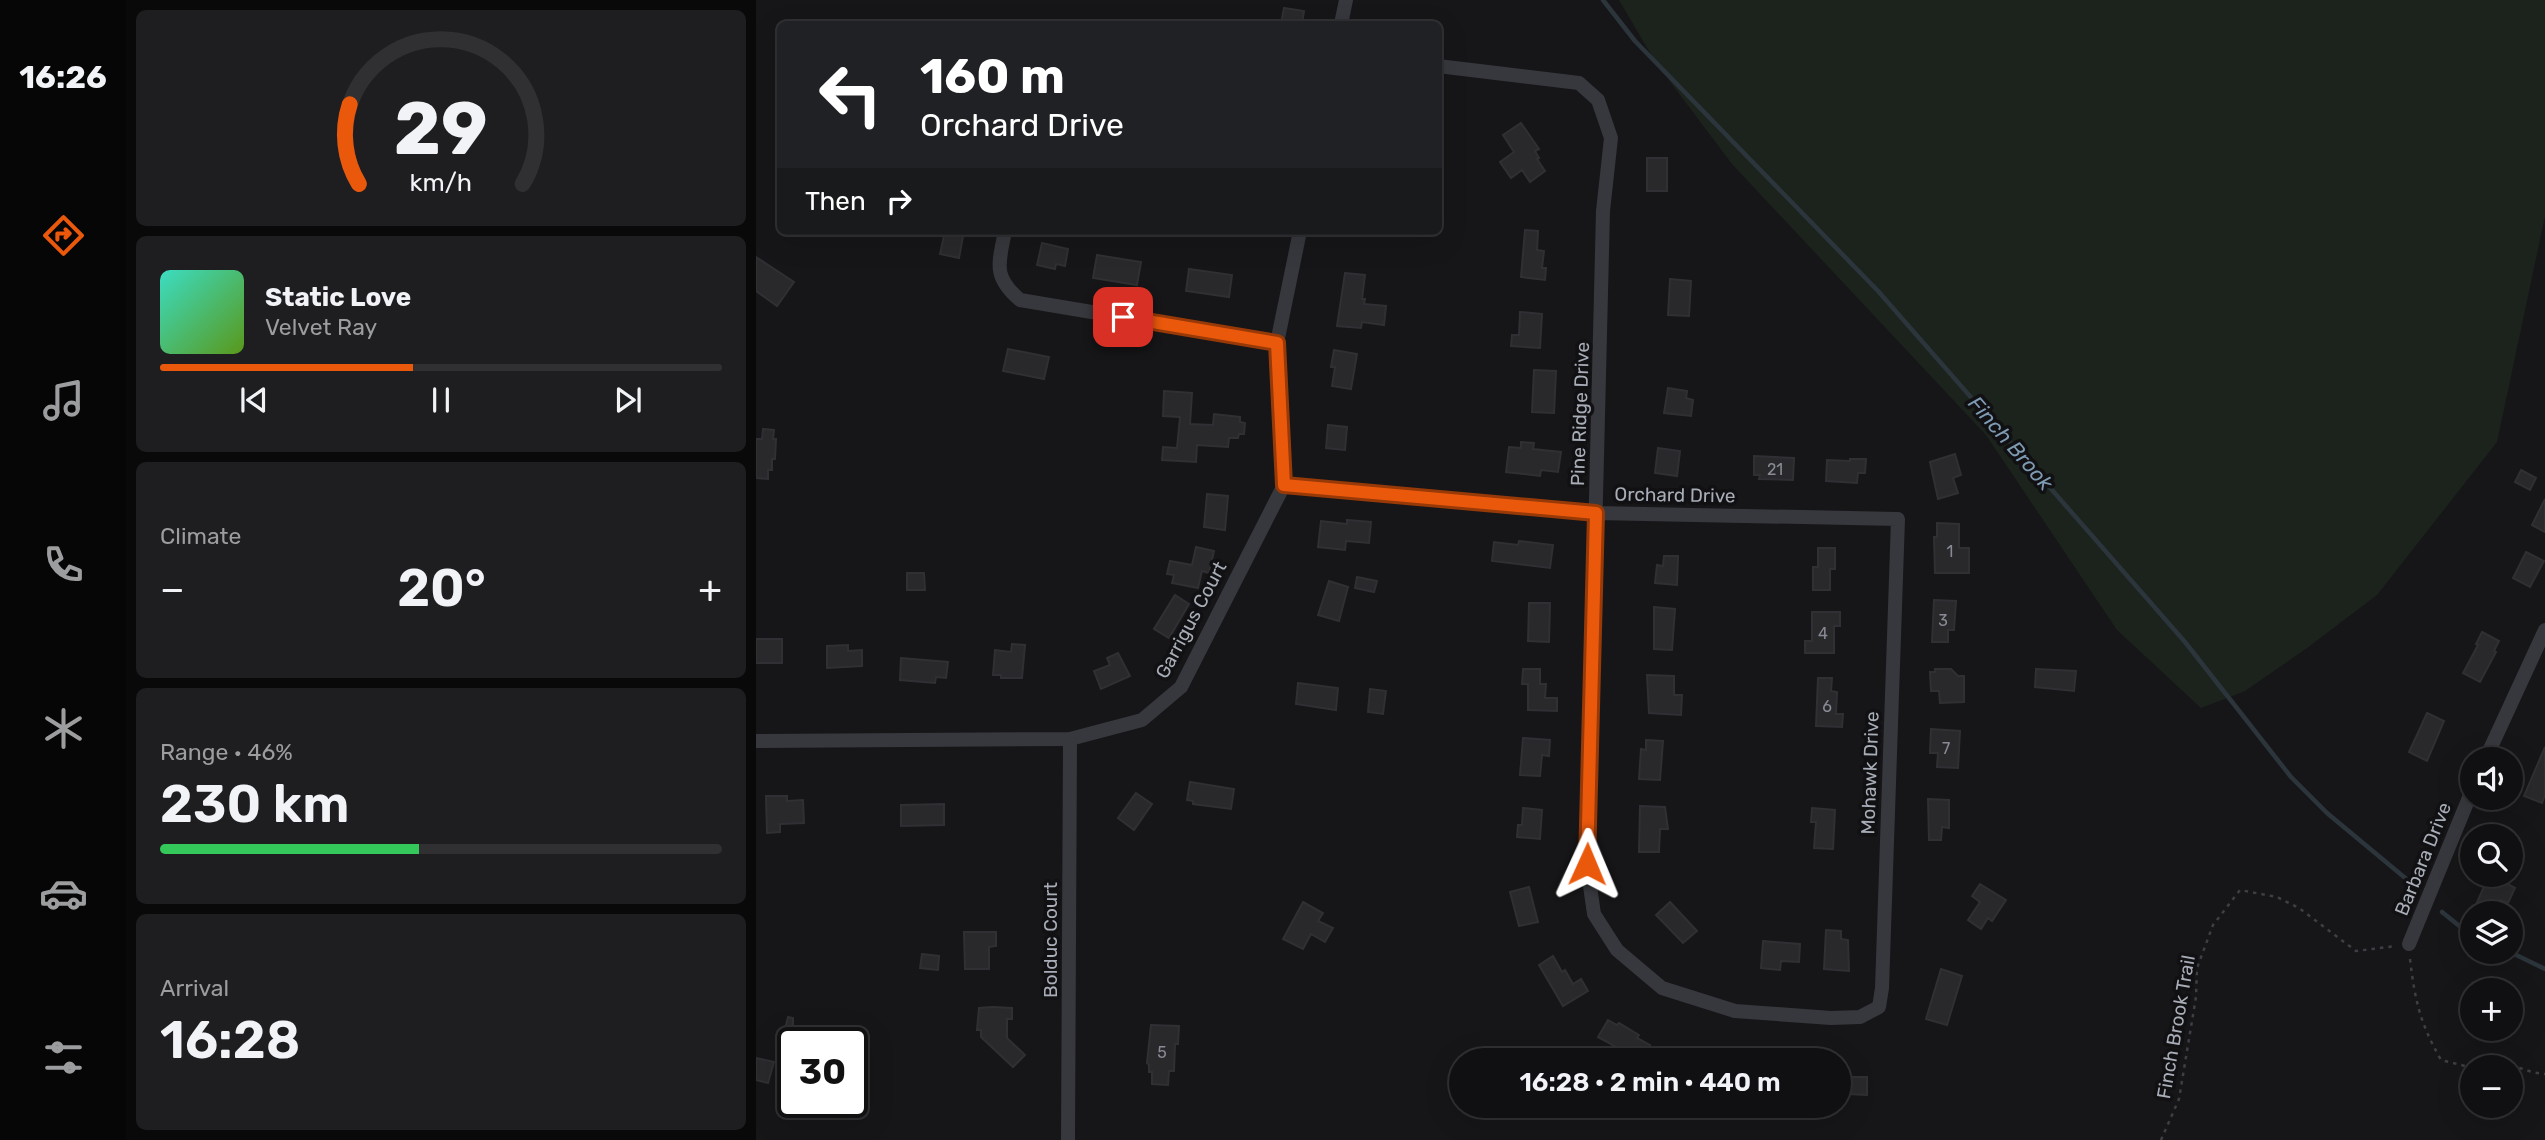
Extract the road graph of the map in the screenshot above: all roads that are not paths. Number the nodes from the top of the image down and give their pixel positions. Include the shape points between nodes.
1 (1346, 0) edge
2 (1342, 21) edge
3 (1442, 66) edge
4 (1004, 235) edge
5 (1299, 235) edge
6 (1277, 343) junction
7 (1284, 485) junction
8 (1596, 513) junction
9 (1898, 519) joint
10 (2545, 630) edge
11 (1070, 739) junction
12 (756, 741) edge
13 (2491, 747) edge
14 (2464, 810) edge
15 (2409, 944) road end
16 (1860, 1017) joint
17 (1068, 1140) edge

1 - 2 street
3 - 8 street, Pine Ridge Drive via 1579,83 1598,100 1611,138 1604,211
4 - 6 street via 998,266 1005,287 1020,300
5 - 6 street, Garrigus Court
6 - 7 street, Garrigus Court
7 - 8 street, Orchard Drive
7 - 11 street, Garrigus Court via 1181,687 1142,720
8 - 9 street, Orchard Drive
8 - 16 street, Pine Ridge Drive via 1587,864 1594,914 1617,950 1662,989 1735,1011
9 - 16 street, Mohawk Drive via 1882,988 1879,1007
10 - 13 street
11 - 12 street, Garrigus Court
11 - 17 street, Bolduc Court
14 - 15 street, Barbara Drive

